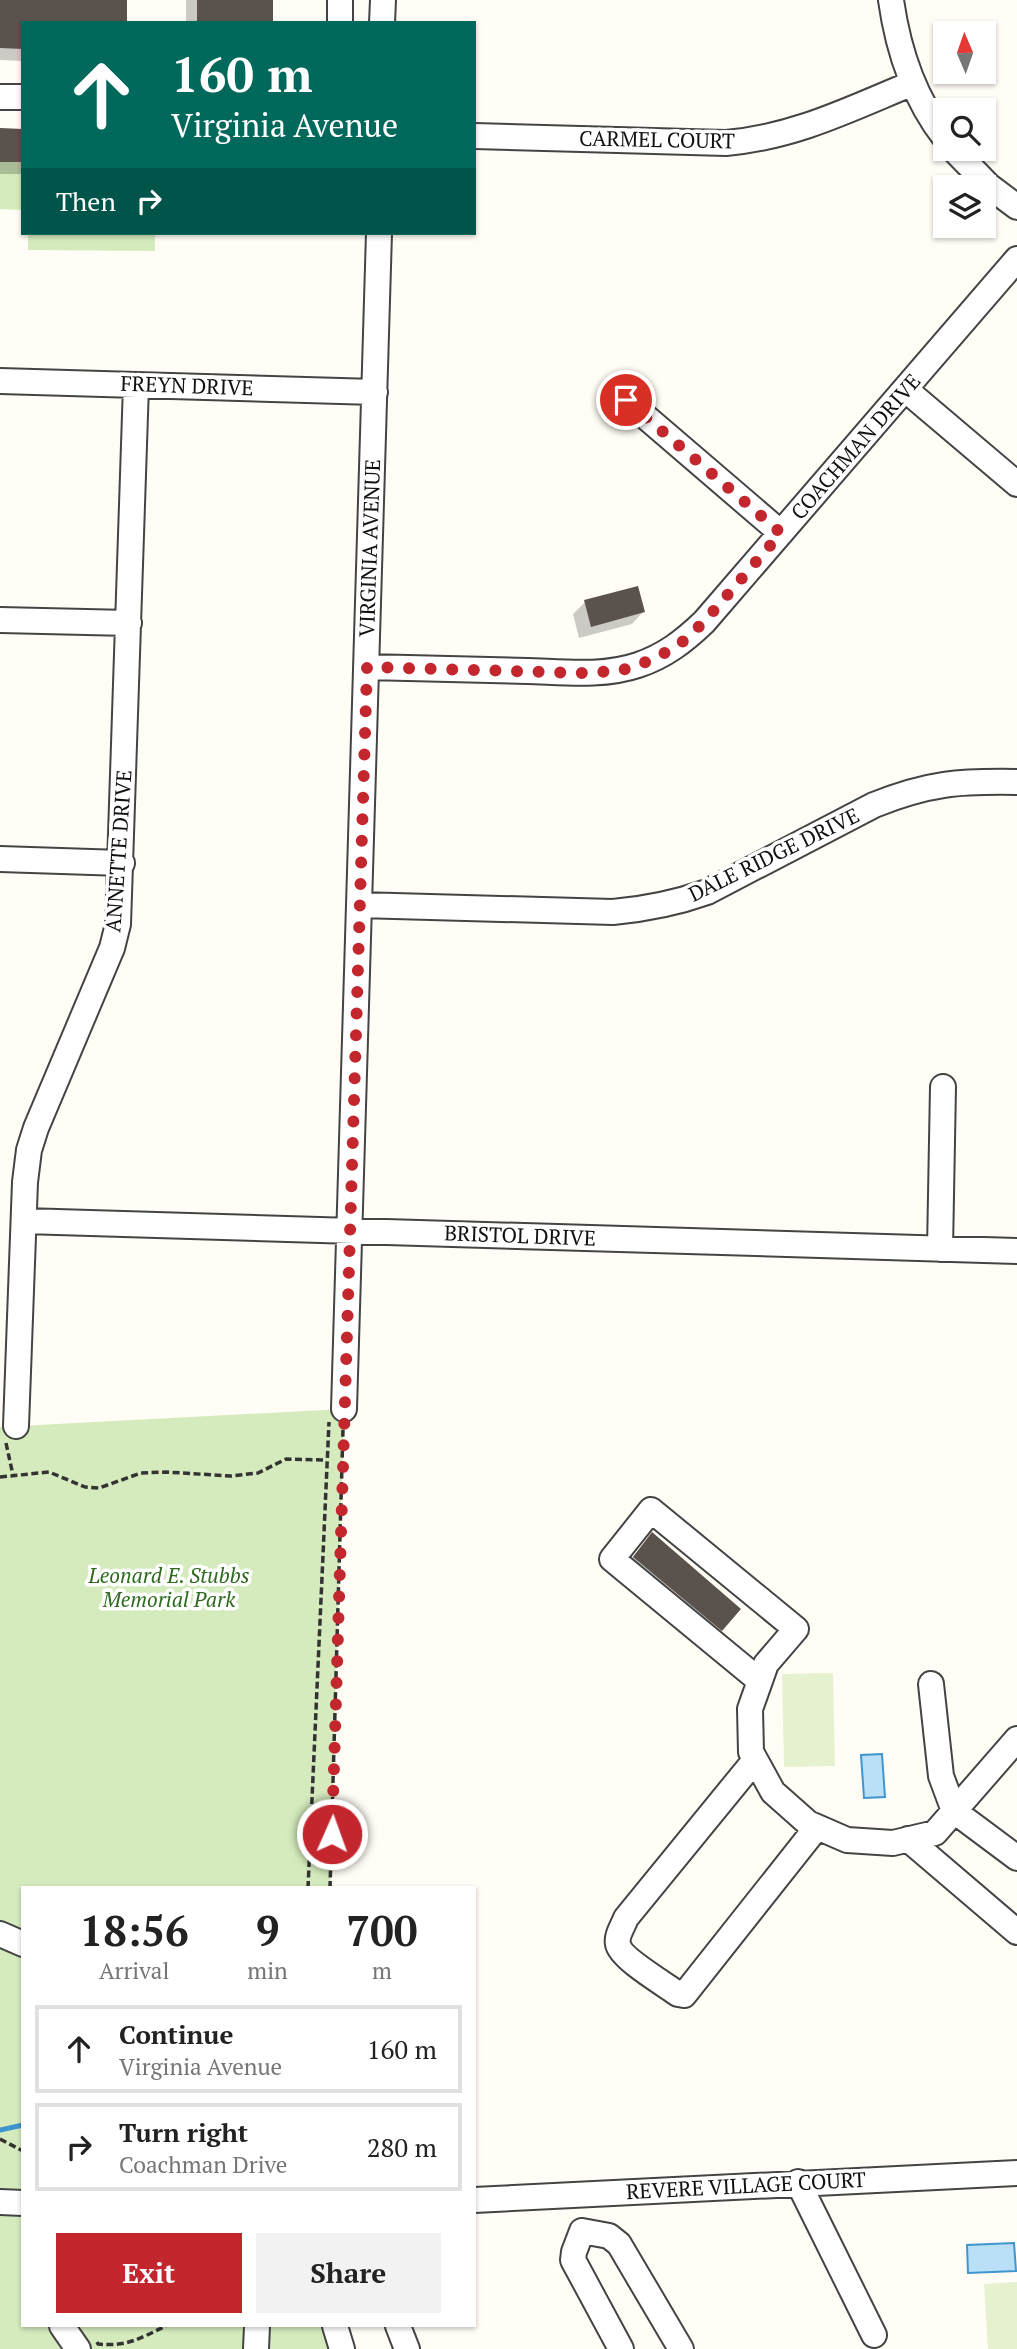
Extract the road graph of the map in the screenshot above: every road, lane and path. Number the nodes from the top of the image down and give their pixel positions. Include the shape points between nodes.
1 (340, 0) edge
2 (383, 0) edge
3 (891, 0) edge
4 (340, 21) edge
5 (382, 21) edge
6 (913, 83) junction
7 (0, 97) edge
8 (21, 97) edge
9 (933, 120) edge
10 (476, 136) edge
11 (965, 161) edge
12 (1017, 207) edge
13 (379, 235) edge
14 (1017, 259) edge
15 (0, 381) edge
16 (136, 385) junction
17 (906, 390) junction
18 (375, 392) junction
19 (626, 400) dead end
20 (1017, 484) edge
21 (781, 533) junction
22 (0, 620) edge
23 (129, 623) junction
24 (367, 667) junction
25 (1017, 782) edge
26 (0, 859) edge
27 (122, 863) junction
28 (359, 905) junction
29 (943, 1087) dead end
30 (24, 1221) junction
31 (350, 1231) junction
32 (940, 1249) junction
33 (1017, 1251) edge
34 (336, 1411) junction
35 (16, 1426) joint
36 (326, 1460) junction
37 (13, 1475) junction
38 (0, 1477) edge
39 (760, 1681) junction
40 (931, 1684) dead end
41 (1017, 1739) edge
42 (755, 1760) junction
43 (954, 1811) junction
44 (817, 1827) junction
45 (908, 1839) junction
46 (1017, 1858) edge
47 (308, 1886) edge
48 (330, 1886) edge
49 (1017, 1932) edge
50 (0, 1934) edge
51 (21, 1943) edge
52 (0, 2139) edge
53 (21, 2150) edge
54 (1017, 2173) edge
55 (798, 2182) junction
56 (559, 2197) junction
57 (476, 2200) edge
58 (0, 2202) edge
59 (21, 2203) edge
60 (582, 2231) junction
61 (63, 2327) edge
62 (164, 2327) edge
63 (257, 2327) edge
64 (335, 2327) edge
65 (398, 2327) edge
66 (874, 2335) dead end
67 (85, 2342) edge
68 (256, 2349) edge
69 (342, 2349) edge
70 (407, 2349) edge
71 (621, 2349) edge
72 (681, 2349) edge

1 - 4 street
2 - 5 street
3 - 6 street
6 - 9 street
6 - 10 street, CARMEL COURT via 816,124 754,141
7 - 8 street
11 - 12 street
13 - 18 street, VIRGINIA AVENUE
14 - 17 street, COACHMAN DRIVE
15 - 16 street, FREYN DRIVE
16 - 18 street, FREYN DRIVE
16 - 23 street, ANNETTE DRIVE
17 - 20 street
17 - 21 street, COACHMAN DRIVE
18 - 24 street, VIRGINIA AVENUE
19 - 21 street
21 - 24 street, COACHMAN DRIVE via 704,622 681,643 637,666 581,673
22 - 23 street
23 - 27 street, ANNETTE DRIVE
24 - 28 street, VIRGINIA AVENUE
25 - 28 street, DALE RIDGE DRIVE via 963,781 903,793 706,892 647,909
26 - 27 street
27 - 30 street, ANNETTE DRIVE via 112,948 29,1150
28 - 31 street, VIRGINIA AVENUE
29 - 32 street
30 - 31 street, BRISTOL DRIVE
30 - 35 street, ANNETTE DRIVE
31 - 32 street, BRISTOL DRIVE
31 - 34 street, VIRGINIA AVENUE
32 - 33 street, BRISTOL DRIVE
34 - 36 path
34 - 48 path
35 - 37 path via 6,1428
36 - 37 path via 286,1460 258,1473 231,1476 141,1473 99,1488 49,1472
36 - 47 path
37 - 38 path
39 - 39 street via 766,1664 796,1629 651,1510 612,1559
39 - 42 street via 750,1709
40 - 43 street via 940,1776
41 - 43 street
42 - 44 street via 773,1792
42 - 44 street via 626,1918 618,1937 620,1950 684,1995
43 - 45 street via 935,1833
43 - 46 street
44 - 45 street via 847,1840 893,1843
45 - 49 street
50 - 51 street
52 - 53 path
54 - 55 street, REVERE VILLAGE COURT
55 - 56 street, REVERE VILLAGE COURT
55 - 66 street
56 - 57 street, REVERE VILLAGE COURT
56 - 60 street
58 - 59 street
60 - 71 street via 573,2260
60 - 72 street via 609,2236 619,2244
61 - 67 street
62 - 67 path via 117,2346
63 - 68 street
64 - 69 street
65 - 70 street

